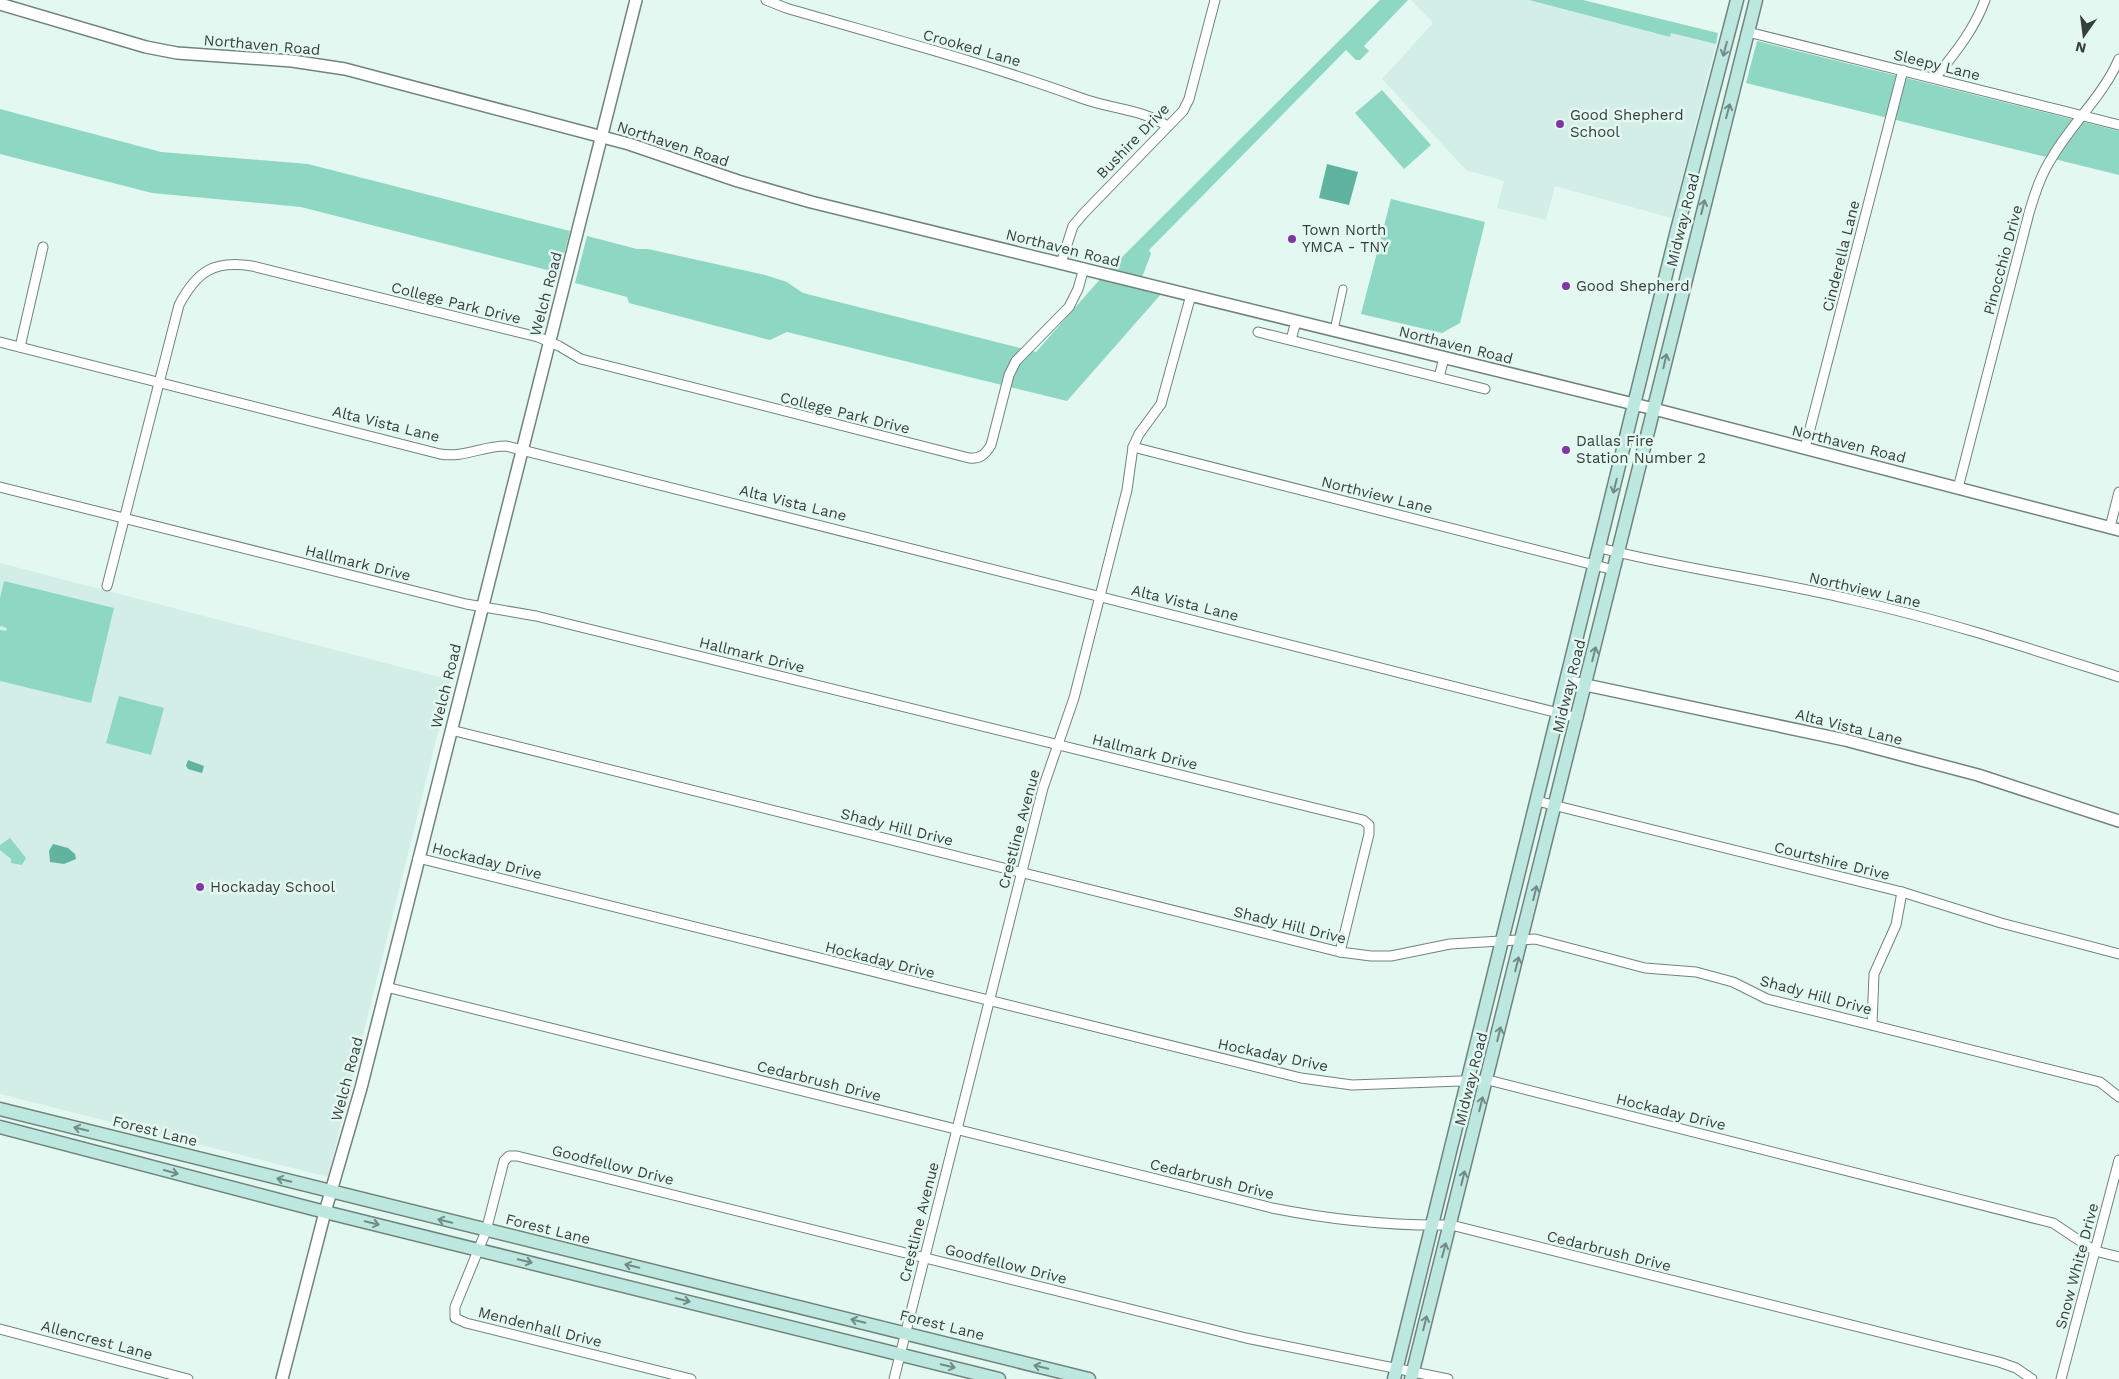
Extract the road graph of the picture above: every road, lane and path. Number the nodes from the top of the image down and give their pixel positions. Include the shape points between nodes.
1 (636, 0) edge
2 (766, 0) edge
3 (1215, 0) edge
4 (1737, 0) edge
5 (1756, 0) edge
6 (1985, 0) edge
7 (0, 4) edge
8 (1748, 32) junction
9 (2119, 60) edge
10 (1903, 70) junction
11 (1934, 78) junction
12 (2084, 116) junction
13 (2119, 125) edge
14 (1167, 126) junction
15 (601, 136) junction
16 (43, 247) dead end
17 (1061, 263) junction
18 (1084, 268) junction
19 (1343, 289) dead end
20 (1190, 295) junction
21 (1296, 321) junction
22 (1334, 330) junction
23 (1258, 332) dead end
24 (1291, 340) junction
25 (0, 342) edge
26 (549, 342) junction
27 (20, 347) junction
28 (1444, 358) junction
29 (1439, 377) junction
30 (159, 382) junction
31 (1485, 389) dead end
32 (1636, 404) junction
33 (1654, 409) junction
34 (1133, 447) junction
35 (1805, 448) junction
36 (521, 450) junction
37 (0, 487) edge
38 (1958, 488) junction
39 (2119, 492) edge
40 (125, 518) junction
41 (2114, 528) edge
42 (1600, 548) junction
43 (1619, 552) junction
44 (1596, 565) junction
45 (1614, 570) junction
46 (107, 586) dead end
47 (1100, 597) junction
48 (481, 607) junction
49 (2119, 677) edge
50 (1567, 681) junction
51 (1586, 686) junction
52 (1559, 714) junction
53 (1578, 718) junction
54 (450, 730) junction
55 (1057, 744) junction
56 (1537, 801) junction
57 (1556, 806) junction
58 (2119, 821) edge
59 (418, 858) junction
60 (1021, 872) junction
61 (1902, 892) junction
62 (1523, 940) junction
63 (1502, 942) junction
64 (1340, 952) junction
65 (2119, 954) edge
66 (386, 987) junction
67 (989, 1001) junction
68 (1872, 1025) junction
69 (1488, 1080) junction
70 (1468, 1081) junction
71 (2119, 1097) edge
72 (0, 1109) edge
73 (0, 1127) edge
74 (956, 1130) junction
75 (128, 1141) junction
76 (124, 1160) junction
77 (2119, 1160) edge
78 (331, 1192) junction
79 (325, 1212) junction
80 (1432, 1225) junction
81 (1451, 1225) junction
82 (486, 1231) junction
83 (478, 1249) junction
84 (2095, 1251) junction
85 (924, 1258) junction
86 (2119, 1258) edge
87 (0, 1329) edge
88 (906, 1333) junction
89 (900, 1354) junction
90 (1395, 1373) edge
91 (1412, 1375) edge
92 (188, 1379) edge
93 (282, 1379) edge
94 (691, 1379) edge
95 (894, 1379) edge
96 (999, 1379) edge
97 (1089, 1379) edge
98 (1448, 1379) edge
99 (2032, 1379) edge
100 (2061, 1379) edge

1 - 15 street, Welch Road
2 - 14 street, Crooked Lane via 1037,81 1083,99 1154,117
3 - 14 street, Bushire Drive via 1189,99
4 -> 32 main road, Midway Road
5 - 8 main road, Midway Road
6 - 11 street via 1960,48
7 - 15 street, Northaven Road via 146,47 177,53 318,64
8 - 10 street, Sleepy Lane
33 -> 8 main road, Midway Road
9 - 12 street, Pinocchio Drive
10 - 11 street, Sleepy Lane
10 - 35 street, Cinderella Lane
11 - 12 street, Sleepy Lane
12 - 13 street, Sleepy Lane
12 - 38 street, Pinocchio Drive via 2064,140 2039,181
14 - 17 street, Bushire Drive via 1078,219
15 - 17 street, Northaven Road via 811,202
15 - 26 street, Welch Road
16 - 27 street
17 - 18 street, Northaven Road
18 - 20 street, Northaven Road
18 - 26 street, College Park Drive via 1069,307 1016,361 1009,375 991,445 977,459 581,359
19 - 22 street
20 - 21 street, Northaven Road
20 - 34 street, Crestline Avenue via 1161,404
21 - 22 street, Northaven Road
21 - 24 street
22 - 28 street, Northaven Road
23 - 24 street
24 - 29 street
25 - 27 street, Alta Vista Lane
26 - 30 street, College Park Drive via 230,262 211,268 187,289 178,305
26 - 36 street, Welch Road
27 - 30 street, Alta Vista Lane
28 - 29 street
28 - 32 street, Northaven Road
29 - 31 street
30 - 36 street, Alta Vista Lane via 440,454 454,456 495,446
30 - 40 street, College Park Drive
32 - 33 street, Northaven Road
32 -> 42 main road, Midway Road
33 - 35 street, Northaven Road
33 - 43 main road, Midway Road
34 - 44 street, Northview Lane
34 - 47 street, Crestline Avenue via 1127,490
35 - 38 street, Northaven Road
36 - 47 street, Alta Vista Lane
36 - 48 street, Welch Road
37 - 40 street, Hallmark Drive
38 - 41 street, Northaven Road
39 - 41 street
40 - 46 street, College Park Drive
40 - 48 street, Hallmark Drive
42 - 43 street, Northview Lane
42 - 44 main road, Midway Road
43 - 45 main road, Midway Road
43 - 49 street, Northview Lane via 1861,602 1967,628
44 - 45 street, Northview Lane
44 - 50 main road, Midway Road
51 -> 45 main road, Midway Road
47 - 52 street, Alta Vista Lane
47 - 55 street, Crestline Avenue via 1074,698
48 - 54 street, Welch Road
48 - 55 street, Hallmark Drive via 536,616
50 - 51 street, Alta Vista Lane
50 - 52 main road, Midway Road
51 - 53 main road, Midway Road
51 - 58 street, Alta Vista Lane via 1845,740 1978,775
52 - 53 street, Alta Vista Lane
52 - 56 main road, Midway Road
53 - 57 main road, Midway Road
54 - 59 street, Welch Road
54 - 60 street, Shady Hill Drive
55 - 60 street, Crestline Avenue
55 - 64 street, Hallmark Drive via 1363,820 1369,825 1369,834
56 - 57 street, Courtshire Drive
56 - 63 main road, Midway Road
57 - 61 street, Courtshire Drive
62 -> 57 main road, Midway Road
59 - 66 street, Welch Road
59 - 67 street, Hockaday Drive
60 - 64 street, Shady Hill Drive
60 - 67 street, Crestline Avenue
61 - 65 street, Courtshire Drive via 2001,923
61 - 68 street via 1896,925 1874,974
62 - 63 street, Shady Hill Drive
62 - 68 street, Shady Hill Drive via 1536,939 1660,970 1696,972 1733,982 1766,999
69 -> 62 main road, Midway Road
63 - 64 street, Shady Hill Drive via 1450,944 1391,956
63 - 70 main road, Midway Road
66 - 74 street, Cedarbrush Drive
66 - 78 street, Welch Road
67 - 70 street, Hockaday Drive via 1301,1078 1352,1084
67 - 74 street, Crestline Avenue
68 - 71 street, Shady Hill Drive via 2100,1082
69 - 70 street, Hockaday Drive
81 -> 69 main road, Midway Road
69 - 84 street, Hockaday Drive via 2053,1223
70 - 80 main road, Midway Road
75 -> 72 main road, Forest Lane
73 - 76 main road
74 - 80 street, Cedarbrush Drive via 1272,1208 1359,1222
74 - 85 street, Crestline Avenue
75 - 76 main road
78 -> 75 main road, Forest Lane
76 -> 79 main road
77 - 84 street, Snow White Drive
78 - 79 street, Welch Road
82 -> 78 main road, Forest Lane
79 -> 83 main road
79 - 93 street, Welch Road
80 - 81 street, Cedarbrush Drive
80 - 90 main road, Midway Road
91 -> 81 main road, Midway Road
81 - 99 street, Cedarbrush Drive via 1999,1362
82 - 83 street, Goodfellow Drive
82 - 85 street, Goodfellow Drive via 504,1161 509,1156 518,1156
88 -> 82 main road, Forest Lane
83 -> 89 main road
83 - 94 street, Mendenhall Drive via 455,1307 454,1313 459,1320
84 - 86 street, Hockaday Drive
84 - 100 street, Snow White Drive
85 - 88 street, Crestline Avenue
85 - 90 street, Goodfellow Drive
87 - 92 street, Allencrest Lane
88 - 89 street, Crestline Avenue
97 -> 88 main road, Forest Lane
89 - 95 street, Crestline Avenue
89 -> 96 main road
90 - 91 street, Goodfellow Drive
91 - 98 street, Goodfellow Drive

